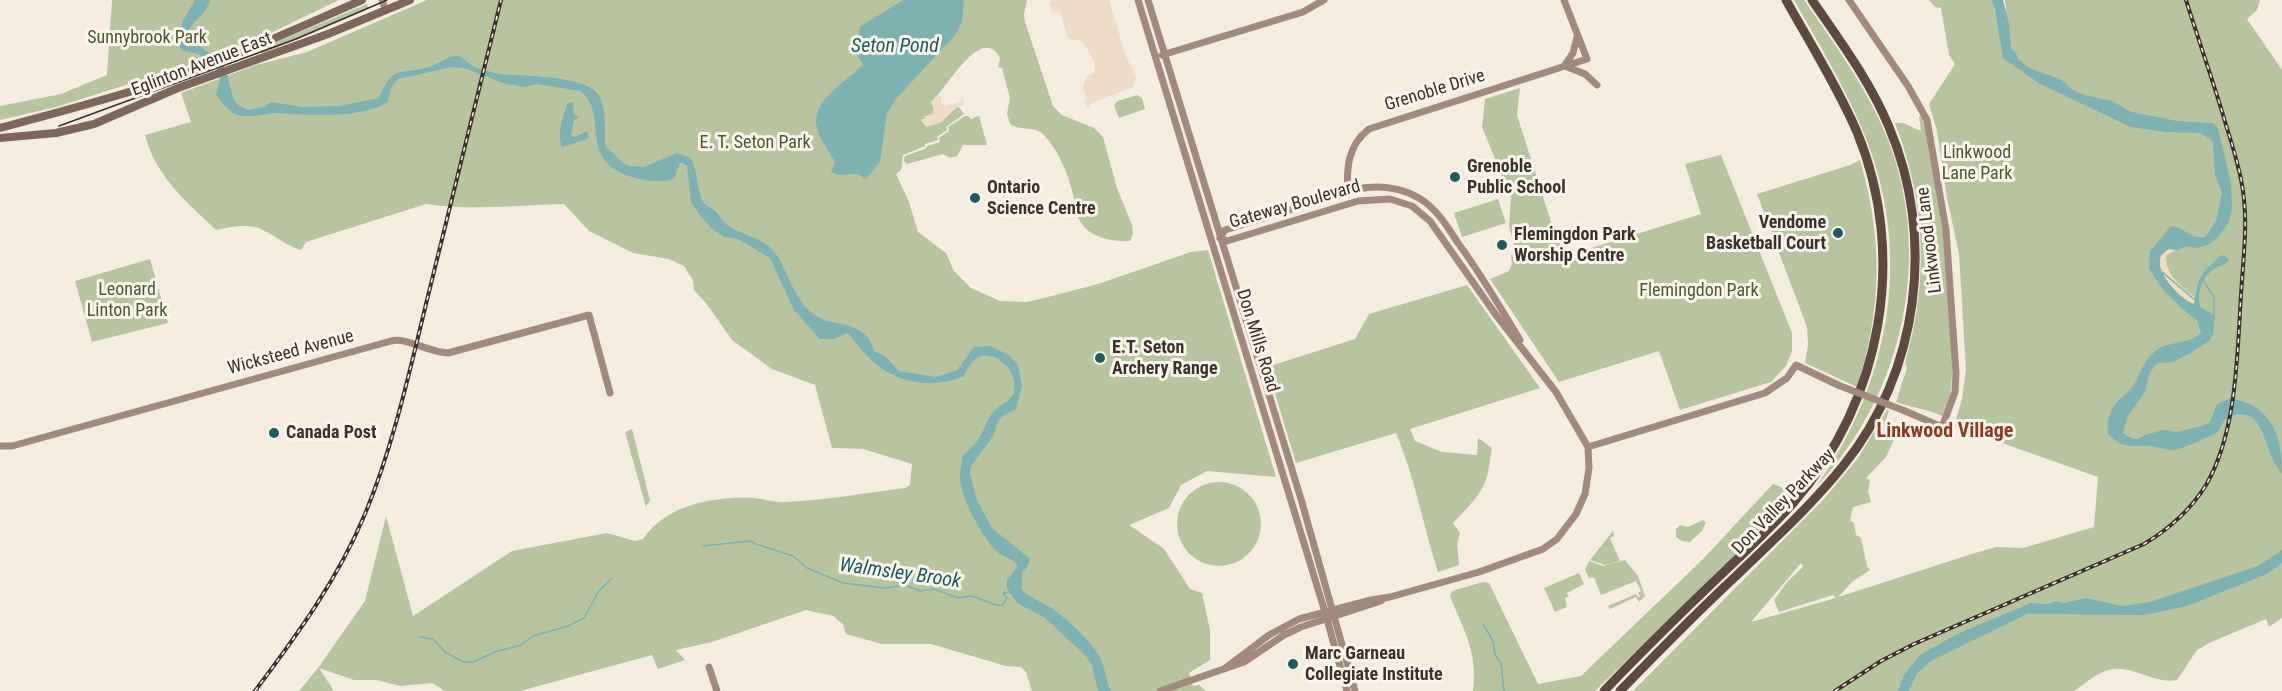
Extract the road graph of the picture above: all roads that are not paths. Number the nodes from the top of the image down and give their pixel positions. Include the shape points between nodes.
1 (362, 0) edge
2 (382, 0) edge
3 (410, 0) edge
4 (1138, 0) edge
5 (1148, 0) edge
6 (1324, 0) edge
7 (1564, 0) edge
8 (1786, 0) edge
9 (1812, 0) edge
10 (1849, 0) edge
11 (385, 9) junction
12 (1577, 35) junction
13 (1165, 54) junction
14 (1155, 57) junction
15 (1565, 66) junction
16 (1597, 85) dead end
17 (0, 128) edge
18 (0, 138) edge
19 (1348, 192) junction
20 (1350, 202) junction
21 (1266, 218) junction
22 (1271, 227) junction
23 (1220, 238) junction
24 (1468, 256) junction
25 (1459, 262) junction
26 (1530, 357) junction
27 (610, 393) dead end
28 (0, 446) edge
29 (1588, 447) junction
30 (1329, 614) junction
31 (710, 667) dead end
32 (717, 691) edge
33 (1160, 691) edge
34 (1347, 691) edge
35 (1355, 691) edge
36 (1604, 691) edge
37 (1620, 691) edge

1 - 17 main road, Eglinton Avenue East via 174,78
2 - 11 street
3 - 11 main road, Eglinton Avenue East
4 - 14 street, Don Mills Road
5 - 13 street, Don Mills Road
6 - 13 street via 1303,12
7 - 12 street
8 - 36 highway, Don Valley Parkway via 1857,133 1877,199 1883,286 1870,363 1835,446 1795,501
9 - 37 highway, Don Valley Parkway via 1873,93 1899,150 1908,186 1915,252 1915,284 1905,341 1879,410 1844,465 1799,515
10 - 29 street, Linkwood Lane, bridge via 1914,94 1929,126 1948,248 1956,373 1953,398 1942,428 1796,365 1787,378 1765,393
11 - 18 main road, Eglinton Avenue East via 328,34 178,88 115,117 56,133
12 - 15 street
12 - 15 street, Grenoble Drive via 1587,59
13 - 14 street
13 - 23 street, Don Mills Road
14 - 30 street, Don Mills Road
15 - 16 street via 1585,74
15 - 19 street, Grenoble Drive via 1369,129 1356,141 1350,154
19 - 20 street, Grenoble Drive
19 - 21 street, Gateway Boulevard
19 - 24 street, Gateway Boulevard via 1378,187 1413,195 1435,210
20 - 22 street, Gateway Boulevard
20 - 25 street, Gateway Boulevard via 1390,199 1412,206 1430,221
21 - 22 street
21 - 23 street, Gateway Boulevard via 1224,230
22 - 23 street, Gateway Boulevard via 1227,241
23 - 30 street, Don Mills Road via 1301,499
24 - 25 street
24 - 26 street, Gateway Boulevard
25 - 26 street, Gateway Boulevard
26 - 29 street, Gateway Boulevard
27 - 28 street, Wicksteed Avenue via 589,315 448,352 391,340 12,446
29 - 30 street, Gateway Boulevard via 1585,494 1557,539 1543,549 1372,605
30 - 33 street, Gateway Boulevard via 1284,635 1244,662
30 - 34 street, Don Mills Road
30 - 35 street, Don Mills Road
31 - 32 street

